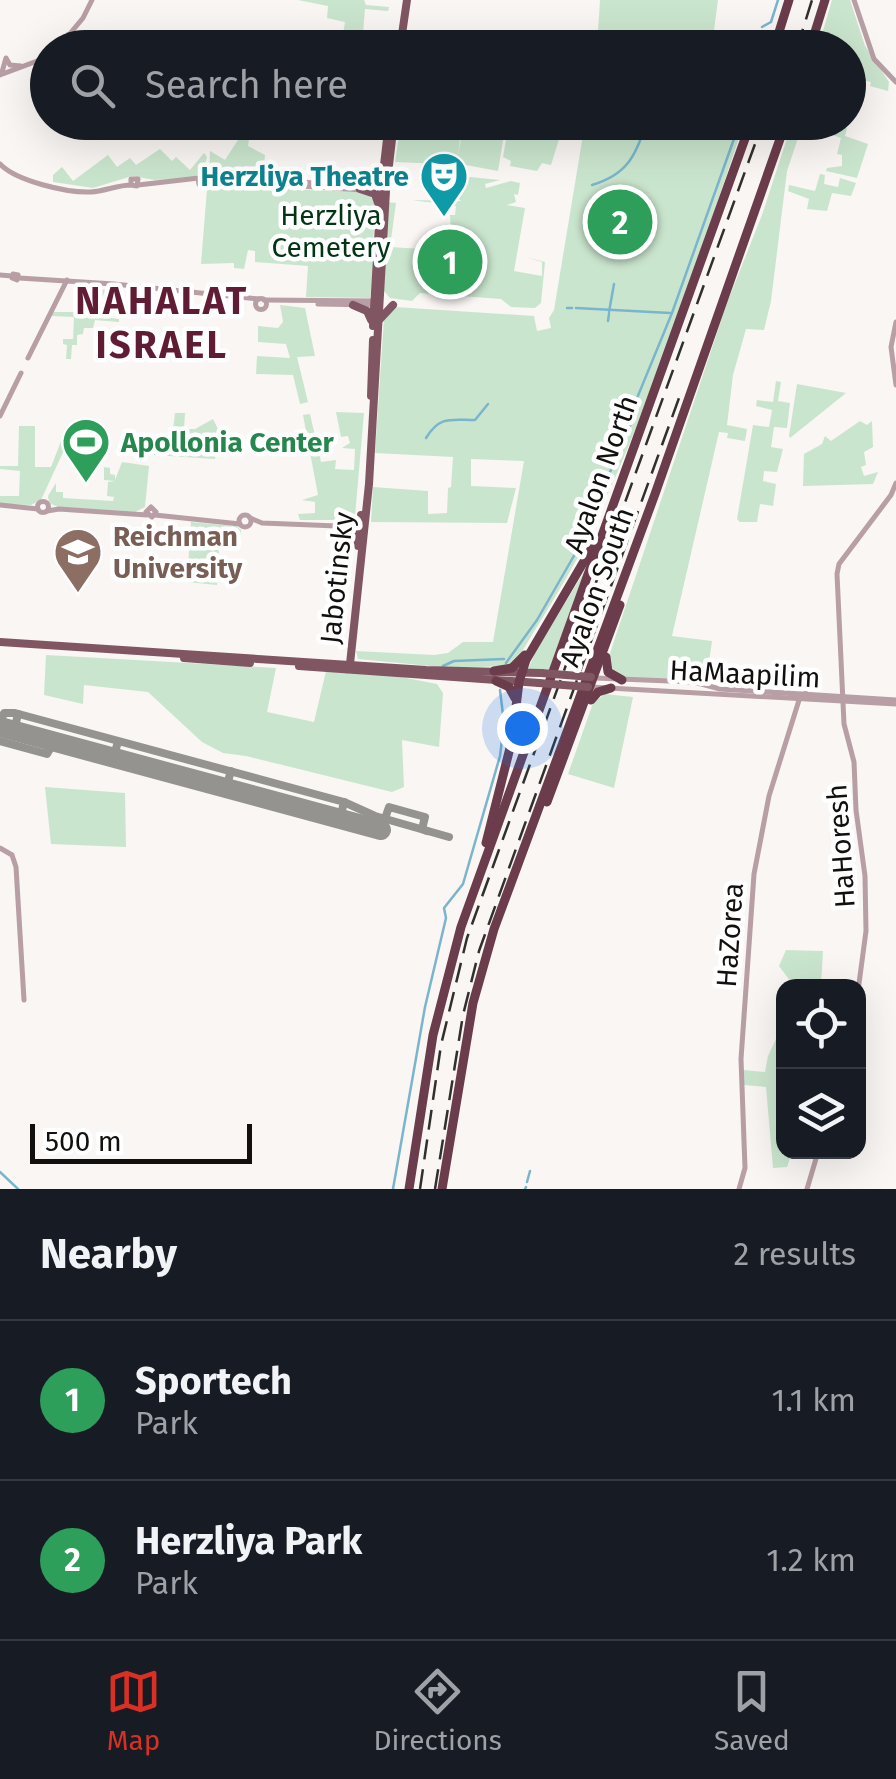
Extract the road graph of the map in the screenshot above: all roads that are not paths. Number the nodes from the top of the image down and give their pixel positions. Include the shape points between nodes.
1 (92, 0) edge
2 (410, 0) edge
3 (789, 0) edge
4 (825, 0) edge
5 (854, 0) edge
6 (73, 30) edge
7 (405, 30) edge
8 (780, 30) edge
9 (816, 30) edge
10 (864, 30) edge
11 (866, 36) edge
12 (28, 66) joint
13 (0, 74) edge
14 (896, 82) edge
15 (387, 140) edge
16 (390, 140) edge
17 (745, 140) edge
18 (780, 140) edge
19 (0, 164) edge
20 (268, 181) junction
21 (383, 189) junction
22 (360, 190) junction
23 (380, 213) junction
24 (0, 275) edge
25 (68, 280) junction
26 (378, 300) junction
27 (261, 302) junction
28 (352, 305) junction
29 (896, 322) edge
30 (375, 332) junction
31 (28, 358) dead end
32 (21, 373) dead end
33 (896, 385) edge
34 (0, 416) edge
35 (636, 442) junction
36 (896, 483) edge
37 (655, 494) junction
38 (0, 505) edge
39 (362, 509) junction
40 (346, 527) junction
41 (361, 528) junction
42 (358, 546) junction
43 (608, 641) junction
44 (0, 644) edge
45 (349, 650) junction
46 (530, 650) junction
47 (334, 663) junction
48 (362, 665) junction
49 (347, 666) junction
50 (495, 676) junction
51 (520, 677) junction
52 (622, 680) junction
53 (591, 682) junction
54 (611, 688) junction
55 (804, 695) junction
56 (844, 697) junction
57 (896, 702) edge
58 (516, 704) junction
59 (583, 710) junction
60 (0, 848) edge
61 (518, 863) junction
62 (469, 905) junction
63 (860, 979) edge
64 (24, 1000) dead end
65 (816, 1159) edge
66 (406, 1189) edge
67 (442, 1189) edge
68 (738, 1189) edge
69 (807, 1189) edge

1 - 6 street
2 - 7 main road
3 - 8 highway
4 - 9 highway
5 - 10 street
11 - 14 street via 874,60
12 - 13 street
12 - 13 street via 10,66 6,58
15 - 21 main road, Jabotinsky
16 - 21 main road, Jabotinsky
17 - 35 highway, Ayalon North
18 - 37 highway, Ayalon South
19 - 20 street via 40,184 93,192 135,182
20 - 21 street
20 - 22 street
21 - 22 street
21 - 23 main road, Jabotinsky
21 - 26 main road, Jabotinsky
22 - 23 main road via 376,196
23 - 26 main road, Jabotinsky
24 - 25 street
25 - 27 street
25 - 31 street
26 - 27 street
26 - 28 street
26 - 30 main road, Jabotinsky
26 - 30 main road via 392,303
27 - 28 street
28 - 30 main road via 368,311
29 - 33 street
30 - 39 main road, Jabotinsky
30 - 41 main road, Jabotinsky
32 - 34 street
35 - 46 highway via 590,552
35 - 62 highway, Ayalon North
36 - 56 street, HaHoresh via 839,564
37 - 43 highway
37 - 61 highway, Ayalon South
38 - 40 street via 44,502 59,509 228,521 245,515 250,521
39 - 40 main road
39 - 41 main road, Jabotinsky
40 - 41 street
40 - 42 main road
41 - 42 main road, Jabotinsky
41 - 45 main road, Jabotinsky
42 - 45 main road, Jabotinsky
43 - 52 highway via 606,668
43 - 53 highway
44 - 47 main road
44 - 49 main road
45 - 47 main road
45 - 48 main road
45 - 49 main road, Jabotinsky
46 - 50 highway
46 - 51 highway
47 - 49 main road
48 - 49 main road
48 - 50 main road
49 - 50 main road
50 - 51 main road
50 - 58 highway
51 - 53 main road, bridge
51 - 58 highway
52 - 53 street, HaMaapilim
52 - 55 street, HaMaapilim
53 - 54 street, HaMaapilim
53 - 59 highway
54 - 55 street, HaMaapilim
54 - 59 highway via 594,694
55 - 56 street, HaMaapilim
55 - 68 street, HaZorea via 769,796 754,874 741,1059 746,1168
56 - 57 street, HaMaapilim
56 - 63 street, HaHoresh via 865,876
58 - 62 highway
59 - 61 highway
60 - 64 street via 12,855 17,873
61 - 67 highway, Ayalon South via 473,1003
62 - 66 highway, Ayalon North via 442,995
65 - 69 street

